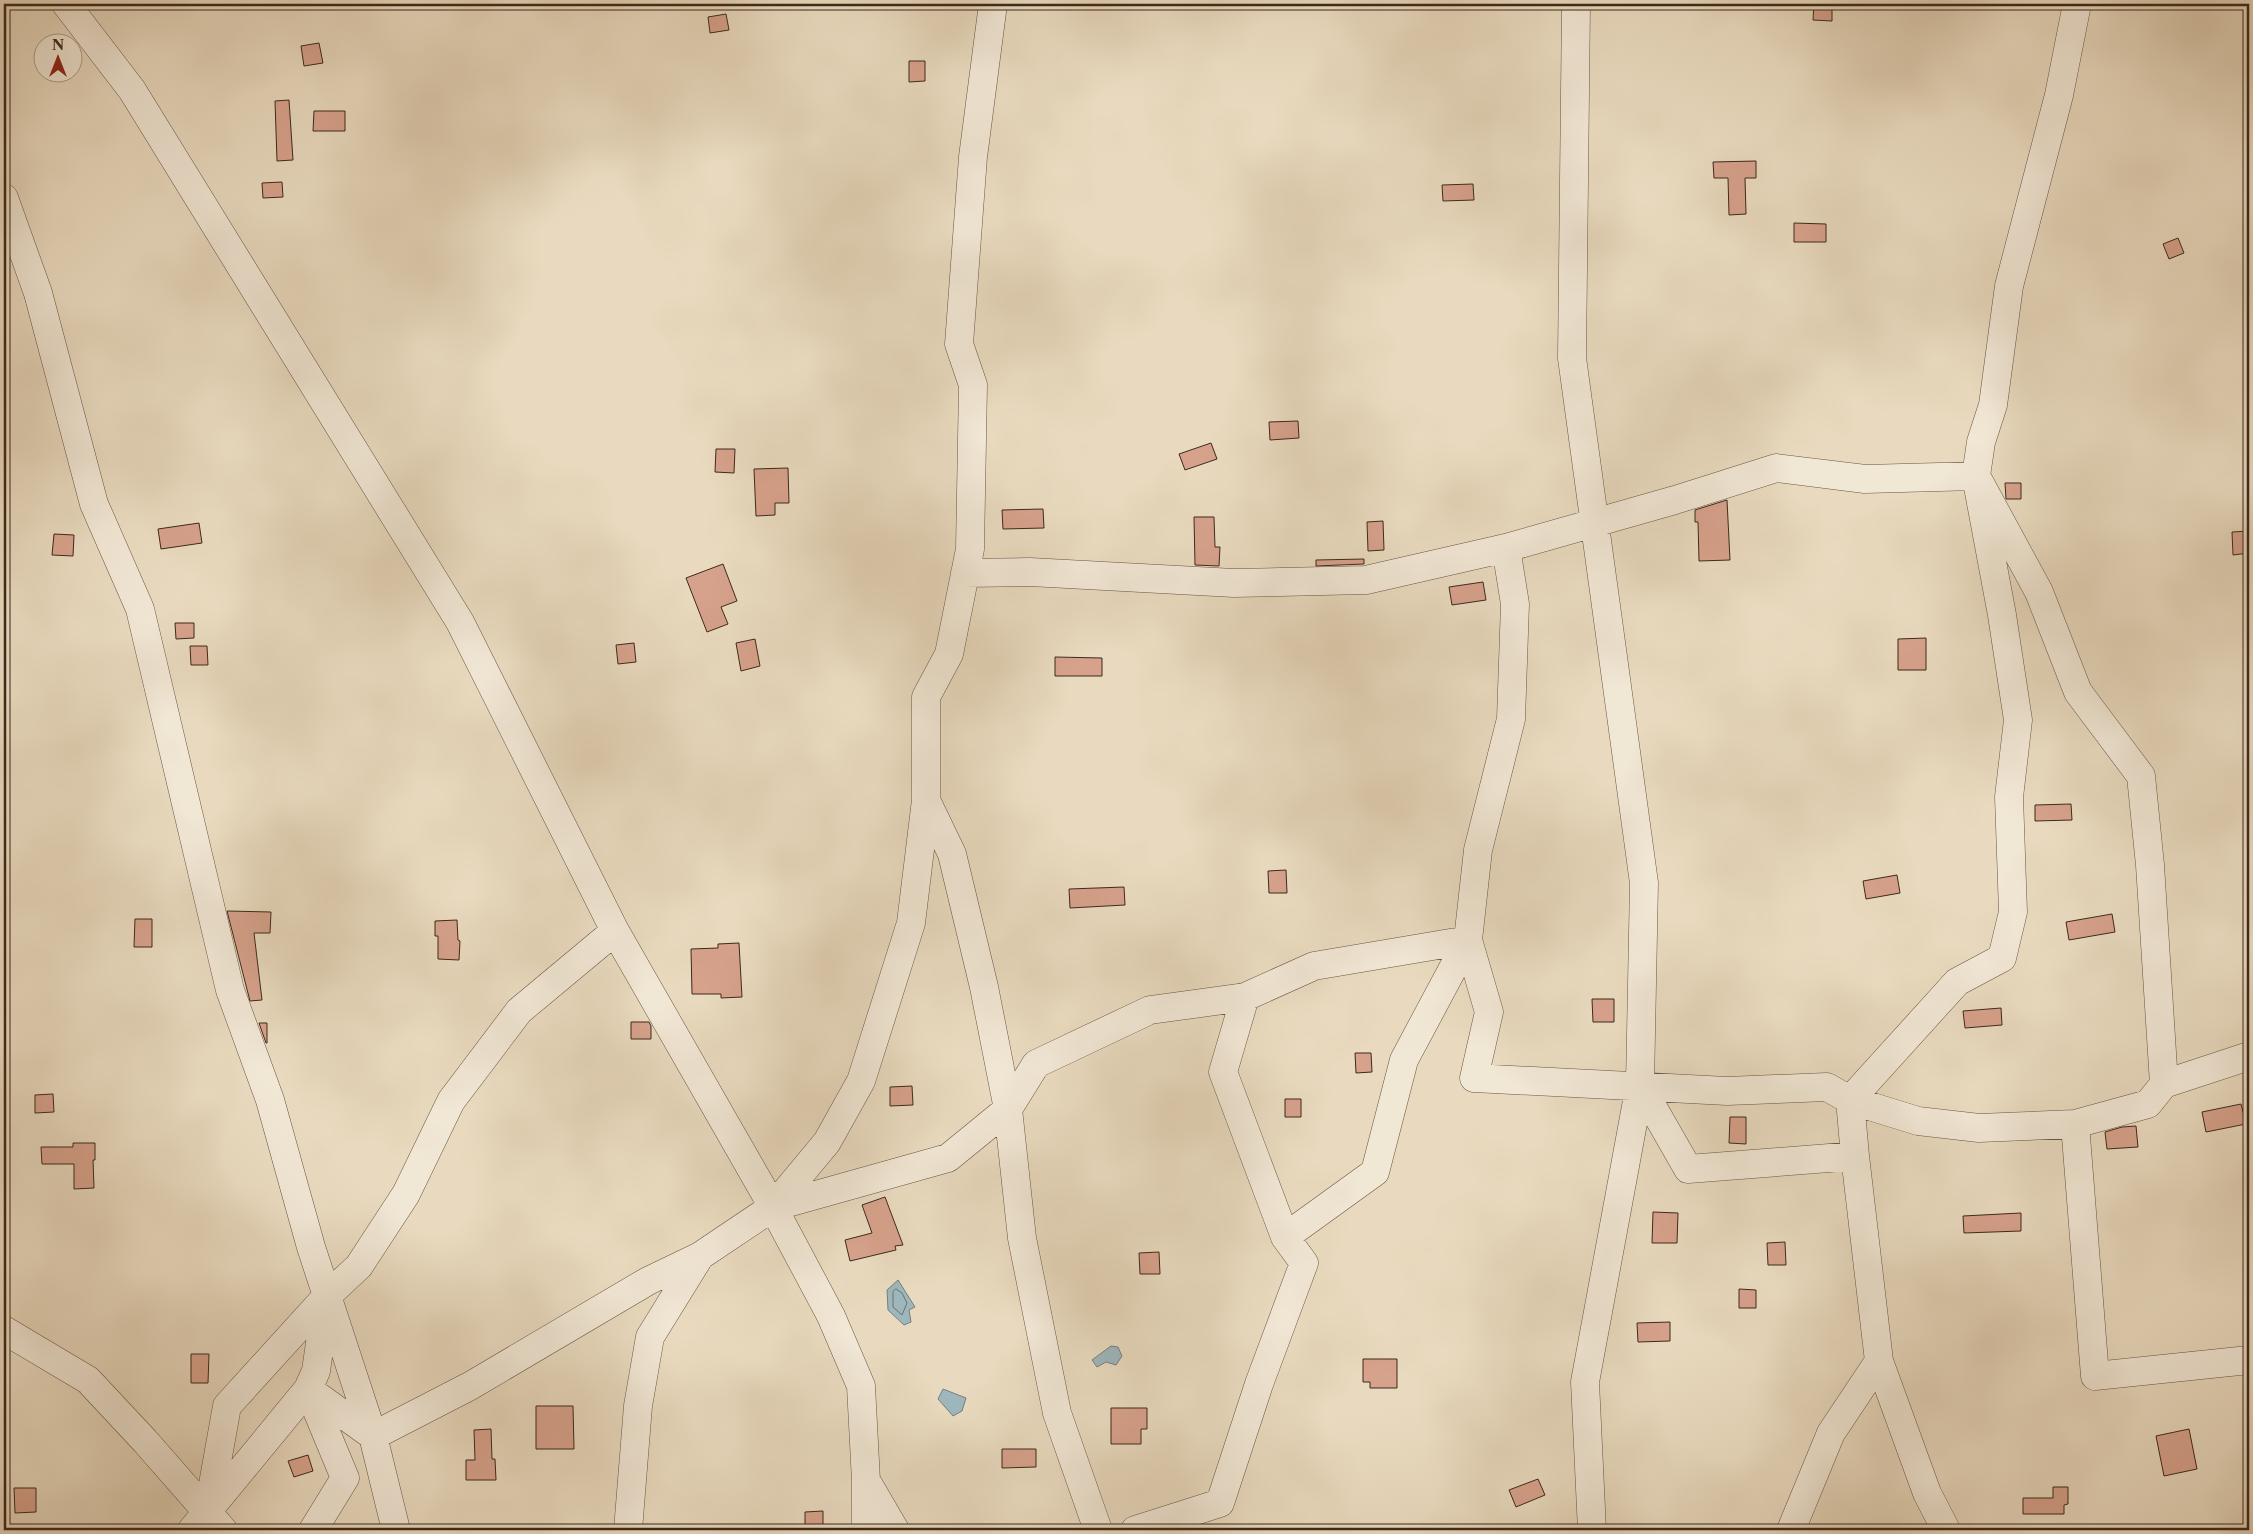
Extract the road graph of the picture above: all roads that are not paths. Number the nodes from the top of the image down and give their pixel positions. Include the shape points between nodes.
1 (66, 4) edge
2 (993, 4) edge
3 (1576, 4) edge
4 (2077, 4) edge
5 (4, 198) edge
6 (1976, 476) junction
7 (1594, 523) junction
8 (1506, 548) junction
9 (965, 573) junction
10 (926, 800) junction
11 (615, 931) junction
12 (1468, 940) junction
13 (1245, 997) junction
14 (2249, 1056) edge
15 (2164, 1084) junction
16 (1640, 1085) junction
17 (1850, 1100) junction
18 (1008, 1109) junction
19 (2075, 1124) junction
20 (1855, 1156) junction
21 (773, 1207) junction
22 (1285, 1237) junction
23 (700, 1256) junction
24 (327, 1296) junction
25 (4, 1330) edge
26 (2249, 1360) edge
27 (1879, 1361) junction
28 (308, 1388) junction
29 (374, 1436) junction
30 (866, 1481) junction
31 (208, 1524) edge
32 (313, 1530) edge
33 (396, 1530) edge
34 (628, 1530) edge
35 (866, 1530) edge
36 (895, 1530) edge
37 (1098, 1530) edge
38 (1135, 1530) edge
39 (1592, 1530) edge
40 (1791, 1530) edge
41 (1946, 1530) edge

1 - 11 street via 132,90 460,622
2 - 9 street via 973,157 959,344 973,385 970,549
3 - 7 street via 1572,358
4 - 6 street via 2059,95 2009,286 1993,405
5 - 24 street via 38,293 94,504 140,608 230,990 270,1100
6 - 7 street via 1865,479 1776,468
6 - 15 street via 2039,592 2078,692 2141,776 2151,875
6 - 17 street via 2018,720 2009,797 2013,912 2002,958 1956,982
7 - 8 street
7 - 16 street via 1644,883
8 - 9 street via 1366,580 1234,583 1030,572
8 - 12 street via 1515,604 1511,719 1478,850
9 - 10 street via 948,654 926,697
10 - 18 street via 952,854 984,987
10 - 21 street via 912,923 861,1081 827,1142
11 - 21 street
11 - 24 street via 519,1011 451,1101 406,1194 359,1266
12 - 13 street via 1314,966
12 - 16 street via 1489,1012 1474,1078
12 - 22 street via 1404,1060 1375,1172
13 - 18 street via 1150,1010 1132,1018 1036,1064
13 - 22 street via 1223,1072
14 - 15 street
15 - 19 street via 2148,1104
16 - 17 street via 1727,1091 1827,1087
16 - 20 street via 1688,1169
16 - 39 street via 1585,1382
17 - 19 street via 1918,1121 1978,1128
17 - 20 street
18 - 21 street via 948,1158
18 - 37 street via 1022,1238 1057,1413
19 - 26 street via 2095,1376
20 - 27 street
21 - 23 street
21 - 30 street via 831,1316 861,1386
22 - 38 street via 1304,1263 1259,1384 1220,1503
23 - 29 street via 648,1281 470,1386
23 - 34 street via 650,1337 638,1406
24 - 28 street via 316,1371
24 - 29 street
24 - 31 street via 227,1406
25 - 31 street via 88,1380
27 - 40 street via 1831,1433
27 - 41 street via 1927,1493
28 - 29 street
28 - 31 street
28 - 32 street via 345,1478
29 - 33 street
30 - 35 street
30 - 36 street

